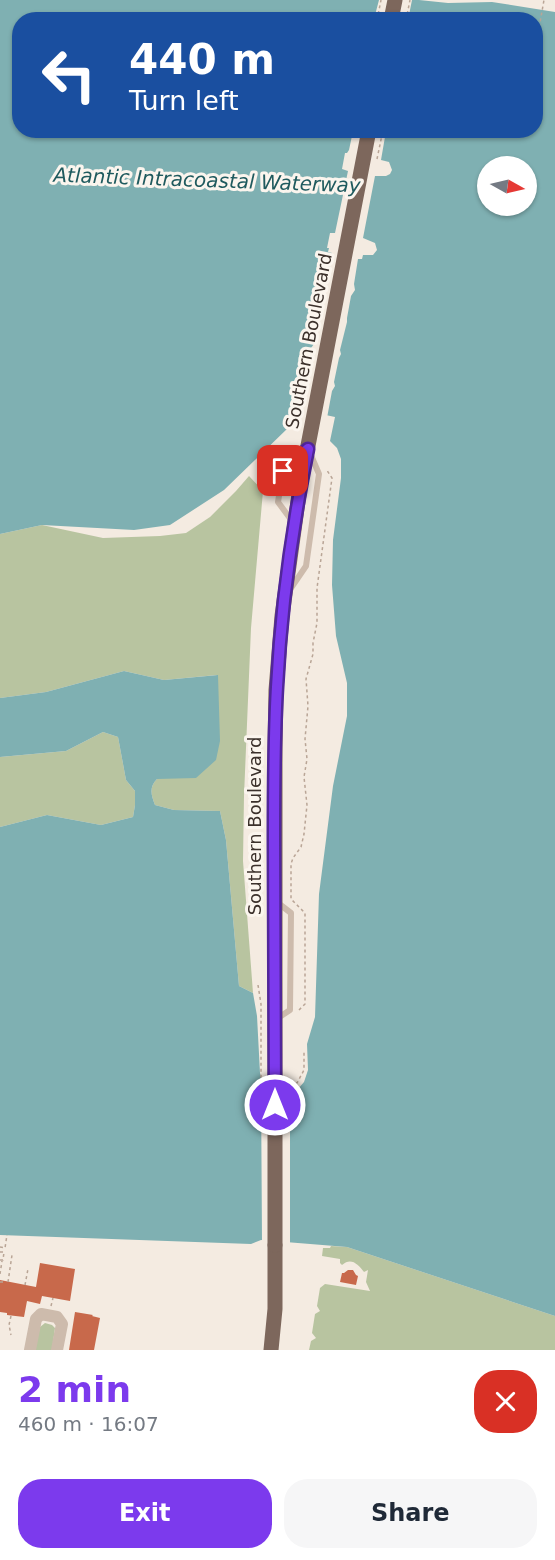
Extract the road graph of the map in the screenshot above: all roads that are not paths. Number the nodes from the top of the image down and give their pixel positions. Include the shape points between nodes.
1 (367, 138) edge
2 (308, 449) junction
3 (284, 599) junction
4 (30, 1350) edge
5 (57, 1350) edge
6 (271, 1350) edge

1 - 2 main road, Southern Boulevard
2 - 3 main road, Southern Boulevard
2 - 3 lane via 319,474 306,566
3 - 6 main road, Southern Boulevard, bridge via 276,710 275,1309
4 - 5 street via 36,1319 41,1314 57,1317 62,1324

